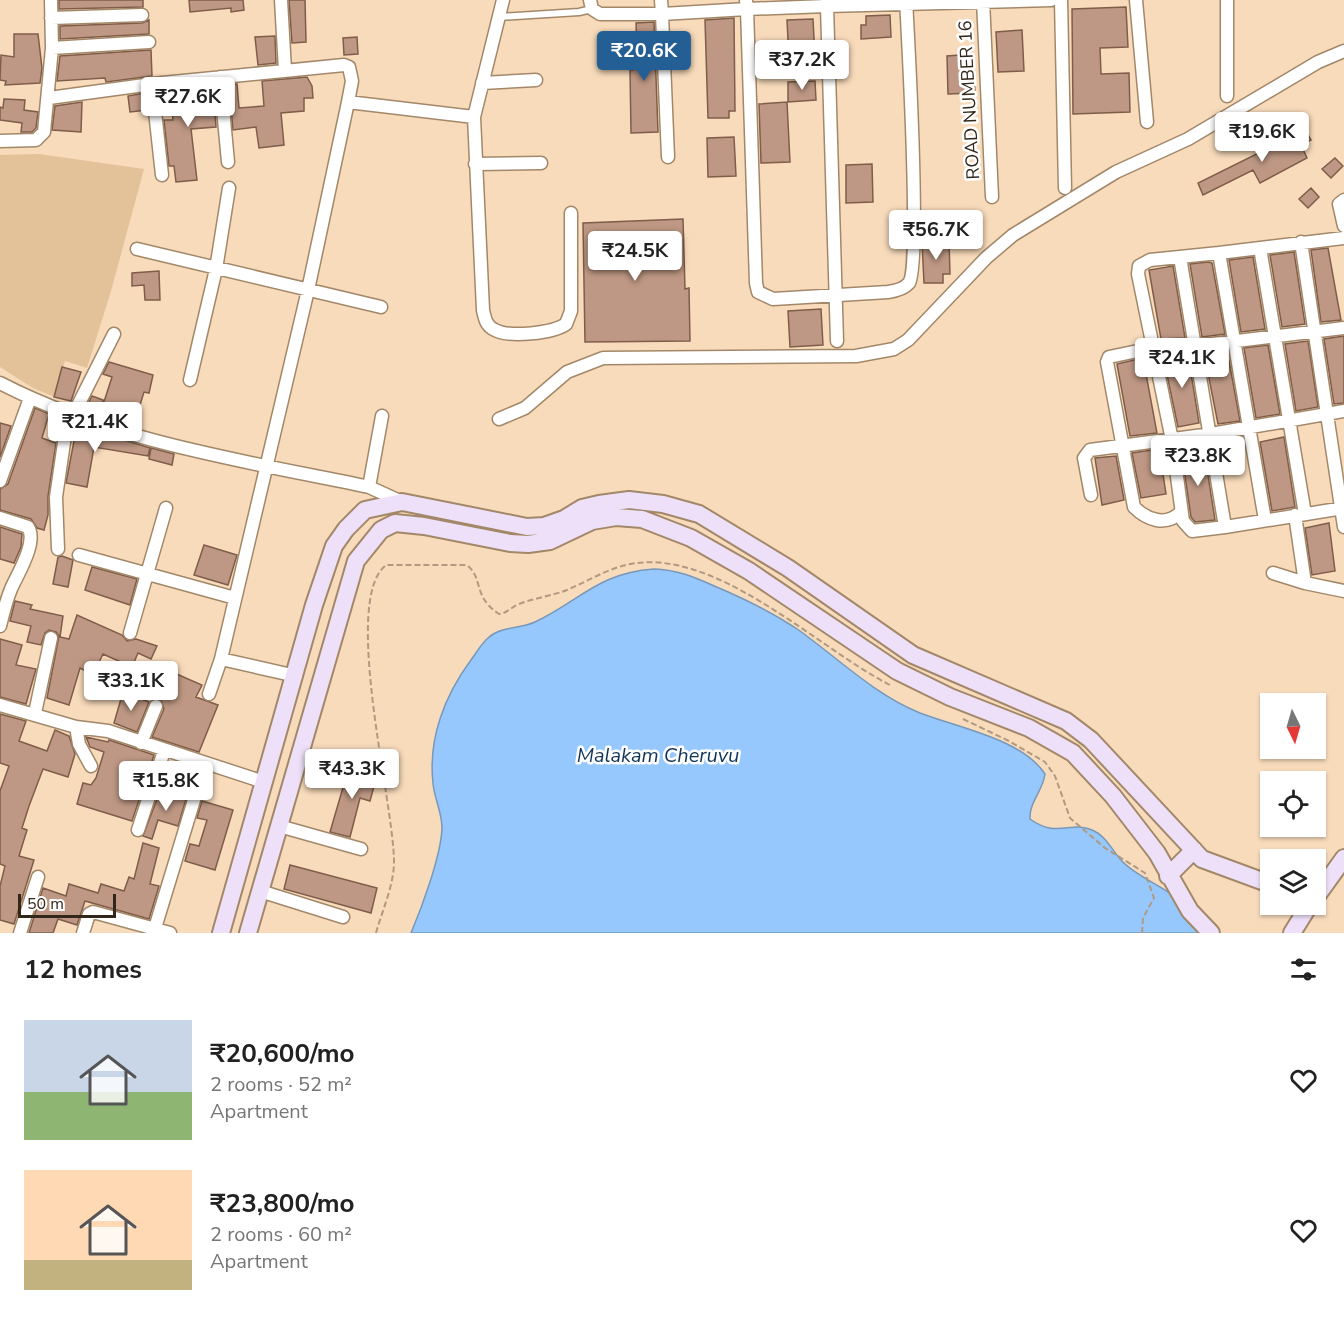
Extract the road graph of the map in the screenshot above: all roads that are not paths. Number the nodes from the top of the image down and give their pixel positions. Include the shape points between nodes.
1 (51, 0) edge
2 (281, 0) edge
3 (503, 0) edge
4 (661, 0) edge
5 (1051, 0) edge
6 (1061, 0) edge
7 (1136, 0) edge
8 (1227, 0) edge
9 (906, 1) edge
10 (983, 1) edge
11 (827, 3) edge
12 (591, 4) edge
13 (746, 5) edge
14 (662, 14) junction
15 (142, 15) dead end
16 (499, 17) junction
17 (51, 18) junction
18 (149, 42) dead end
19 (52, 48) junction
20 (1344, 51) edge
21 (285, 70) junction
22 (220, 77) junction
23 (536, 80) dead end
24 (482, 83) junction
25 (153, 84) junction
26 (1227, 96) dead end
27 (49, 98) junction
28 (348, 102) junction
29 (474, 117) junction
30 (1147, 122) dead end
31 (0, 141) edge
32 (668, 157) dead end
33 (228, 162) dead end
34 (475, 164) junction
35 (541, 164) dead end
36 (162, 175) dead end
37 (229, 188) dead end
38 (1065, 188) dead end
39 (992, 197) dead end
40 (1344, 200) edge
41 (571, 213) dead end
42 (1344, 226) edge
43 (1344, 238) edge
44 (1301, 243) junction
45 (1260, 248) junction
46 (137, 249) dead end
47 (1219, 254) junction
48 (1180, 257) junction
49 (216, 269) junction
50 (308, 290) junction
51 (835, 296) junction
52 (381, 307) dead end
53 (1344, 328) edge
54 (1313, 330) junction
55 (114, 334) dead end
56 (1275, 336) junction
57 (837, 341) dead end
58 (1235, 341) junction
59 (1196, 346) junction
60 (1152, 348) junction
61 (190, 380) dead end
62 (0, 383) edge
63 (30, 398) junction
64 (1344, 411) edge
65 (1328, 414) junction
66 (72, 415) junction
67 (382, 416) dead end
68 (499, 419) dead end
69 (1289, 421) junction
70 (1250, 428) junction
71 (1211, 434) junction
72 (1172, 440) junction
73 (1124, 445) junction
74 (268, 466) junction
75 (0, 481) edge
76 (369, 487) junction
77 (1091, 495) dead end
78 (402, 501) junction
79 (166, 508) dead end
80 (1342, 508) edge
81 (616, 509) junction
82 (1181, 512) junction
83 (1300, 515) junction
84 (0, 518) edge
85 (1265, 520) junction
86 (527, 527) junction
87 (1225, 527) junction
88 (1344, 527) edge
89 (528, 544) junction
90 (58, 549) dead end
91 (79, 555) dead end
92 (1273, 573) dead end
93 (149, 574) junction
94 (1305, 583) junction
95 (1344, 591) edge
96 (236, 598) junction
97 (0, 626) edge
98 (130, 633) dead end
99 (51, 638) dead end
100 (221, 659) junction
101 (296, 676) junction
102 (209, 694) dead end
103 (0, 705) edge
104 (156, 706) dead end
105 (35, 713) junction
106 (76, 726) junction
107 (1091, 740) junction
108 (141, 743) junction
109 (164, 751) junction
110 (1073, 753) junction
111 (91, 766) dead end
112 (264, 782) junction
113 (194, 800) dead end
114 (279, 826) junction
115 (138, 830) dead end
116 (361, 849) dead end
117 (1194, 850) junction
118 (1344, 858) edge
119 (1168, 876) junction
120 (38, 877) dead end
121 (1260, 880) edge
122 (1326, 883) edge
123 (260, 891) junction
124 (1303, 915) edge
125 (343, 917) dead end
126 (155, 928) junction
127 (20, 933) edge
128 (82, 933) edge
129 (170, 933) edge
130 (221, 933) edge
131 (248, 933) edge
132 (1211, 933) edge
133 (1292, 933) edge

1 - 17 street
2 - 21 street
3 - 16 street
4 - 14 street
5 - 10 street
6 - 38 street
7 - 30 street
8 - 26 street
9 - 10 street
9 - 11 street
9 - 51 street via 913,221 909,283 900,290
10 - 39 street, ROAD NUMBER 16
11 - 13 street
11 - 51 street
12 - 14 street via 606,15
12 - 16 lane via 579,12
13 - 14 street
13 - 51 street via 758,292 773,299
14 - 32 street
15 - 17 street
16 - 24 street
17 - 19 street
18 - 19 street
19 - 27 street
20 - 68 street via 1318,62 1188,139 1116,172 1012,235 908,340 894,349 855,356 603,358 567,372 525,408
21 - 22 street
21 - 28 street via 349,67 352,81
22 - 25 street
22 - 33 street
23 - 24 street
24 - 29 street
25 - 27 street
25 - 36 street
27 - 31 street via 41,137
28 - 29 street
28 - 50 street
29 - 34 street
34 - 35 street
34 - 41 street via 483,310 485,322 493,330 550,332 566,324 571,311
37 - 49 street
40 - 42 street via 1339,204
43 - 44 street
44 - 45 street
44 - 54 street
45 - 47 street
45 - 56 street
46 - 49 street
47 - 48 street
47 - 58 street
48 - 59 street
48 - 60 street via 1150,260 1139,266 1138,281
49 - 50 street
49 - 61 street
50 - 52 street
50 - 74 street
51 - 57 street
53 - 54 street
54 - 56 street
54 - 65 street
55 - 66 street
56 - 58 street
56 - 69 street
58 - 59 street
58 - 70 street
59 - 60 street
59 - 71 street
60 - 72 street
60 - 73 street via 1112,354 1107,362
62 - 63 street
63 - 66 street
63 - 75 street
64 - 65 street
65 - 69 street
65 - 80 street
66 - 74 street via 168,444
66 - 90 street via 64,440 56,497
67 - 76 street
69 - 70 street
69 - 83 street
70 - 71 street
70 - 85 street
71 - 72 street
71 - 87 street
72 - 73 street
72 - 82 street
73 - 77 street via 1085,454
73 - 82 street via 1134,507 1143,516 1159,521 1175,518
74 - 76 street
74 - 96 street
76 - 78 street
78 - 86 street
78 - 101 street via 365,510 334,546
79 - 93 street
80 - 83 street
80 - 88 street
81 - 86 street via 582,508 544,526
81 - 89 street via 550,541
81 - 107 street via 629,500 699,514 788,568 913,655 1032,704 1066,721
81 - 110 street via 691,538 749,571 897,672 1029,728
82 - 87 street via 1192,531
83 - 85 street
83 - 94 street
84 - 97 street via 28,527 31,536
85 - 87 street
86 - 89 street
89 - 114 street via 395,523 371,540 356,561
91 - 93 street
92 - 94 street
93 - 96 street
93 - 98 street
94 - 95 street
96 - 100 street
99 - 105 street
100 - 101 street
100 - 102 street
101 - 112 street
103 - 105 street
104 - 108 street
105 - 106 street
106 - 108 street via 108,731
106 - 111 street via 79,744
107 - 110 street
107 - 117 street
108 - 109 street
109 - 112 street
109 - 115 street
110 - 119 street via 1113,796
112 - 130 street
113 - 126 street
114 - 116 street
114 - 123 street
117 - 119 street
117 - 121 street via 1202,859
118 - 122 street
119 - 132 street via 1190,911
120 - 127 street
123 - 125 street
123 - 131 street
124 - 133 street
126 - 128 street via 93,912
126 - 129 street

